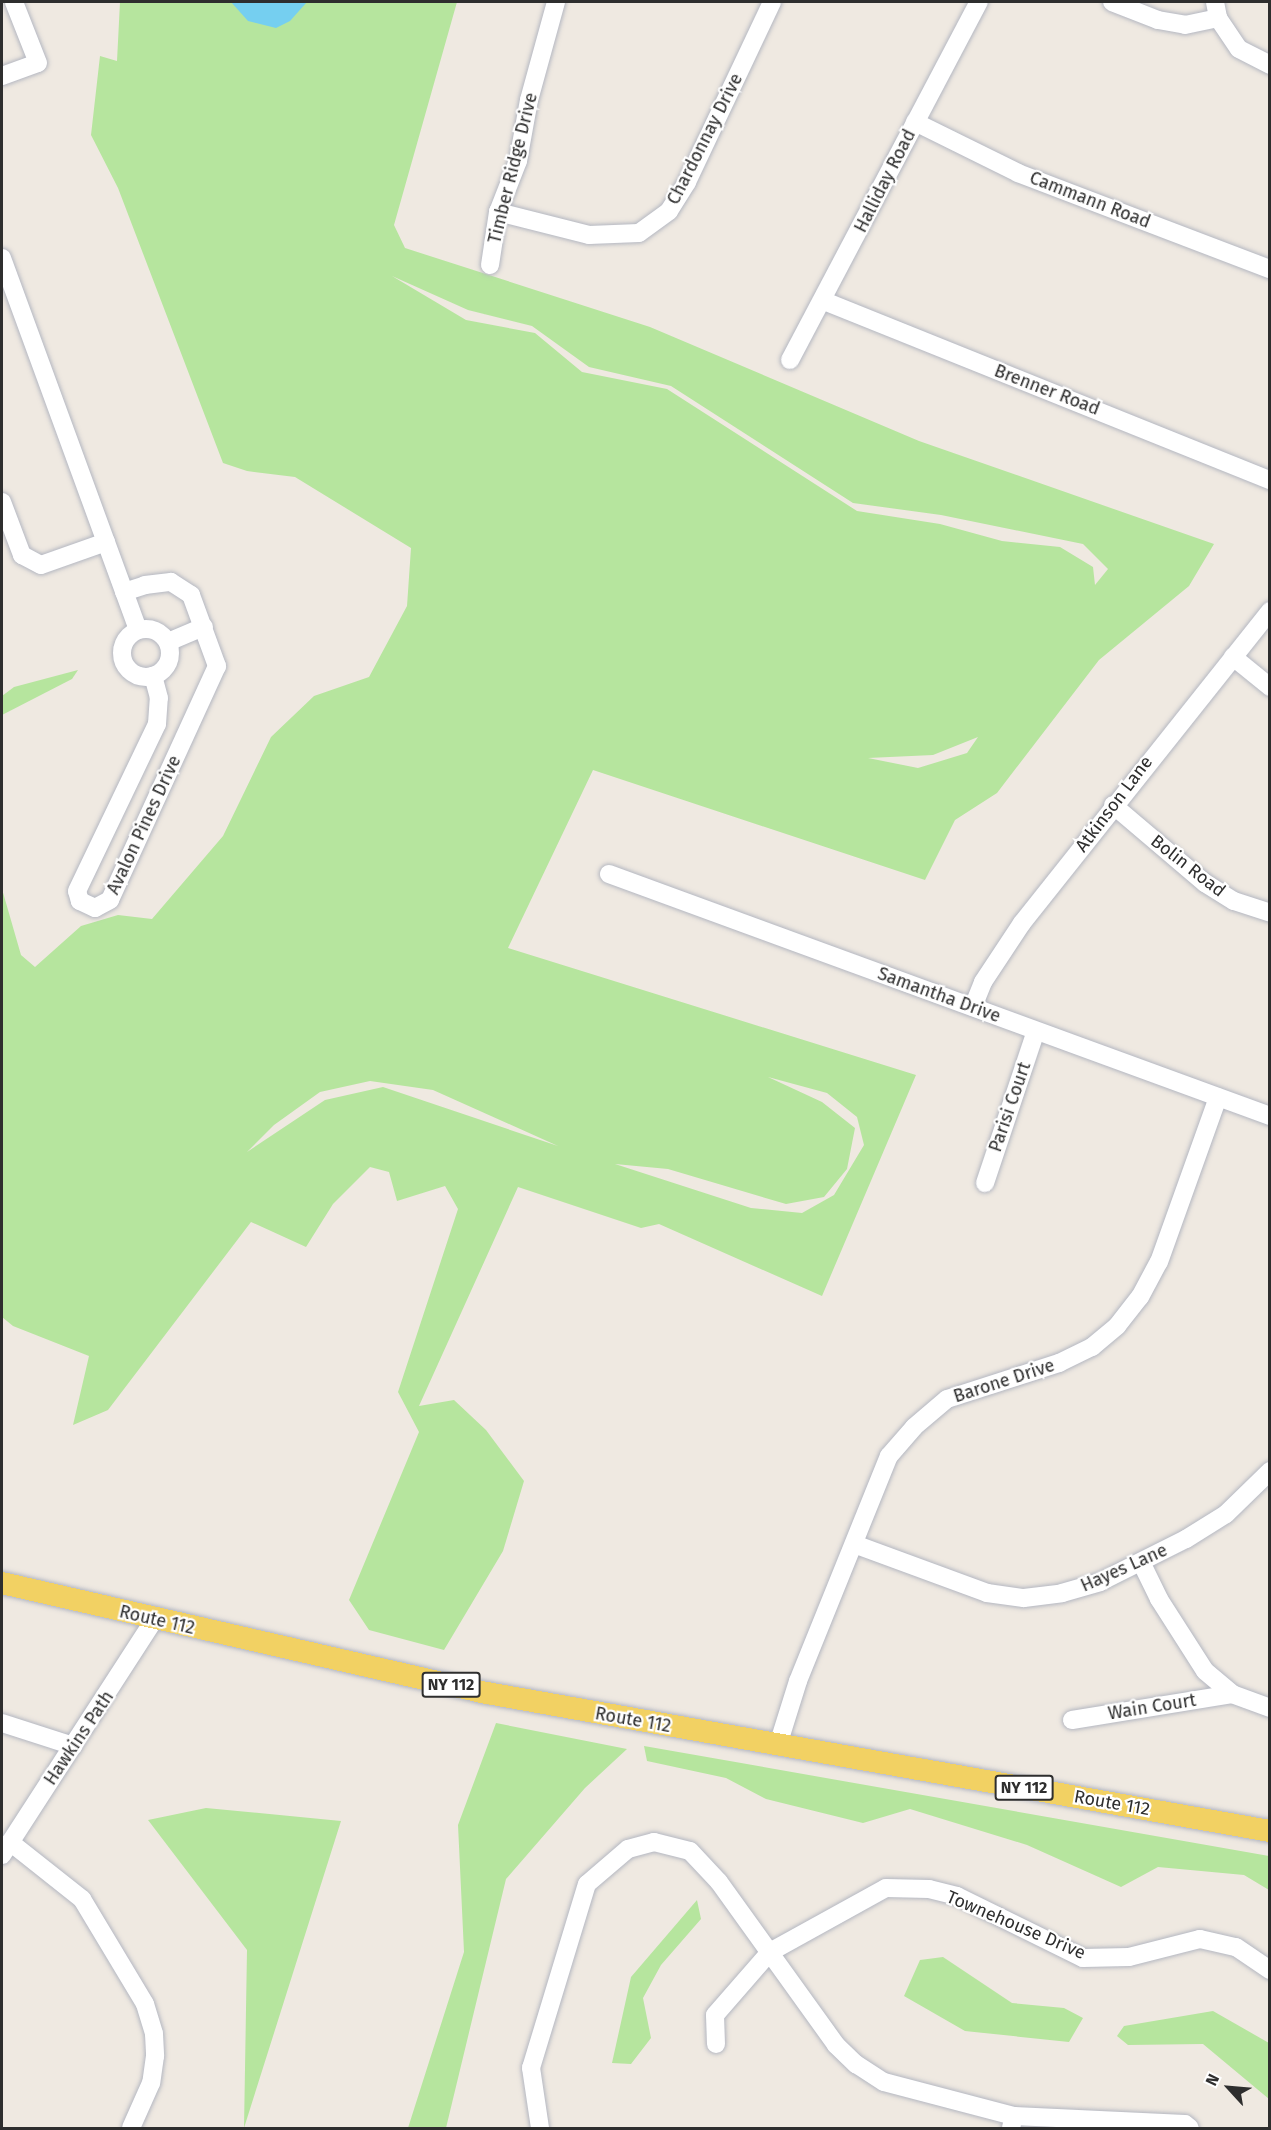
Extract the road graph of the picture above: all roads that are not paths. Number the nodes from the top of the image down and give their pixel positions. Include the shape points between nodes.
1 (14, 2) edge
2 (556, 2) edge
3 (772, 2) edge
4 (979, 2) edge
5 (1112, 2) edge
6 (1216, 10) edge
7 (1269, 65) edge
8 (2, 75) edge
9 (915, 122) junction
10 (498, 212) junction
11 (2, 258) edge
12 (490, 265) dead end
13 (1269, 269) edge
14 (824, 301) junction
15 (790, 360) dead end
16 (1269, 480) edge
17 (2, 502) edge
18 (106, 542) junction
19 (124, 592) junction
20 (1269, 611) edge
21 (204, 627) junction
22 (138, 630) junction
23 (168, 642) junction
24 (1233, 657) junction
25 (153, 676) junction
26 (1269, 687) edge
27 (1113, 805) junction
28 (102, 838) junction
29 (132, 853) junction
30 (609, 874) dead end
31 (1269, 914) edge
32 (973, 1007) junction
33 (1036, 1030) junction
34 (1218, 1097) junction
35 (1269, 1116) edge
36 (985, 1183) dead end
37 (1269, 1471) edge
38 (854, 1544) junction
39 (1142, 1564) junction
40 (2, 1582) edge
41 (154, 1620) junction
42 (1232, 1694) junction
43 (1269, 1708) edge
44 (1072, 1720) dead end
45 (2, 1723) edge
46 (778, 1745) junction
47 (73, 1746) junction
48 (1269, 1831) edge
49 (6, 1848) edge
50 (770, 1952) junction
51 (1269, 1970) edge
52 (716, 2044) dead end
53 (1012, 2122) edge
54 (131, 2128) edge
55 (540, 2128) edge
56 (1190, 2128) edge

1 - 8 street via 38,63
2 - 10 street, Timber Ridge Drive via 529,100 518,161
3 - 10 street, Chardonnay Drive via 687,182 669,211 639,233 589,235
4 - 9 street, Halliday Road
5 - 6 street via 1158,20 1185,25
6 - 7 street via 1239,49
9 - 13 street, Cammann Road via 997,164
9 - 14 street, Halliday Road
10 - 12 street, Timber Ridge Drive
11 - 18 street
14 - 15 street, Halliday Road
14 - 16 street, Brenner Road
17 - 18 street via 22,555 40,565
18 - 19 street
19 - 21 street, Avalon Pines Drive via 171,582 191,595
19 - 22 street
20 - 24 street, Atkinson Lane
21 - 23 street
21 - 29 street, Avalon Pines Drive via 217,666
22 - 23 street via 160,633
22 - 25 street via 126,639 122,659 136,675
23 - 25 street via 167,665
24 - 26 street
24 - 27 street, Atkinson Lane
25 - 28 street, Avalon Pines Drive via 159,698 157,724
27 - 31 street, Bolin Road via 1205,883 1234,902
27 - 32 street, Atkinson Lane via 1004,949
28 - 29 street
28 - 29 street, Avalon Pines Drive via 77,891 80,902 95,908 110,900
30 - 32 street, Samantha Drive
32 - 33 street, Samantha Drive
33 - 34 street, Samantha Drive
33 - 36 street, Parisi Court
34 - 35 street, Samantha Drive
34 - 38 street, Barone Drive via 1159,1262 1118,1326 1092,1347 1059,1363 947,1399 914,1427 889,1456
37 - 39 street, Hayes Lane via 1226,1514
38 - 39 street, Hayes Lane via 950,1582 1024,1598 1062,1593
38 - 46 street, Barone Drive via 798,1681
39 - 42 street via 1159,1599 1205,1671
40 - 41 main road, Route 112 / NY 112
41 - 46 main road, Route 112 / NY 112 via 487,1693
41 - 47 street, Hawkins Path
42 - 43 street
42 - 44 street, Wain Court
45 - 47 street
46 - 48 main road, Route 112 / NY 112
47 - 49 street, Hawkins Path
49 - 54 street via 82,1899 144,2004 154,2034 155,2056 151,2083
50 - 51 street, Townehouse Drive via 886,1888 929,1889 957,1896 1083,1958 1129,1957 1200,1939 1236,1947
50 - 52 street, Townehouse Drive via 715,2015
50 - 53 street via 836,2045 869,2074
50 - 55 street via 719,1882 690,1851 654,1842 628,1849 587,1884 531,2068
53 - 56 street via 1185,2124

